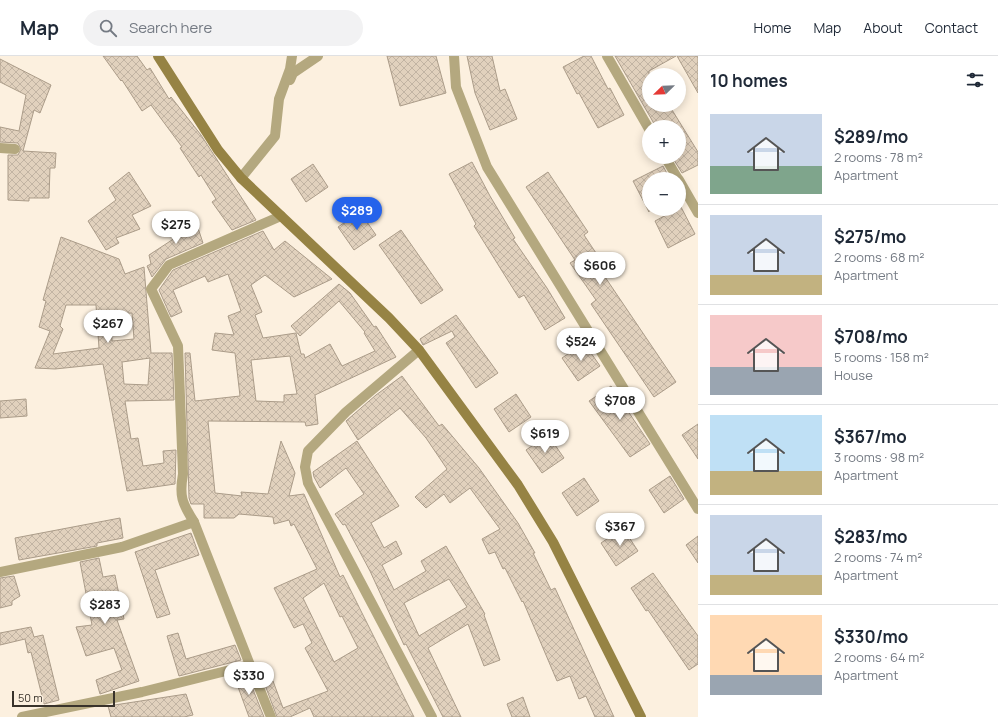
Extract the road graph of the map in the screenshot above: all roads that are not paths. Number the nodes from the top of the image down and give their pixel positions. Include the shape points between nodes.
1 (158, 56) edge
2 (292, 56) edge
3 (318, 56) edge
4 (454, 56) edge
5 (607, 56) edge
6 (279, 99) junction
7 (644, 120) edge
8 (0, 148) edge
9 (15, 149) dead end
10 (241, 178) junction
11 (686, 192) edge
12 (698, 213) edge
13 (281, 216) junction
14 (419, 350) junction
15 (698, 509) edge
16 (194, 522) junction
17 (0, 572) edge
18 (250, 665) junction
19 (22, 717) edge
20 (271, 717) edge
21 (432, 717) edge
22 (641, 717) edge

1 - 10 main road via 218,150
2 - 6 street
3 - 6 street via 294,73
4 - 15 street via 456,87 487,167
5 - 7 street
6 - 10 street via 275,136
8 - 9 street
10 - 13 main road
11 - 12 street
13 - 14 main road via 389,318
13 - 16 street via 169,265 151,289 178,346 183,474 180,492 184,507
14 - 21 street via 335,423 308,451 305,467 308,483
14 - 22 main road via 518,485 553,542
16 - 17 street via 122,547
16 - 18 street
18 - 19 street via 142,692
18 - 20 street

